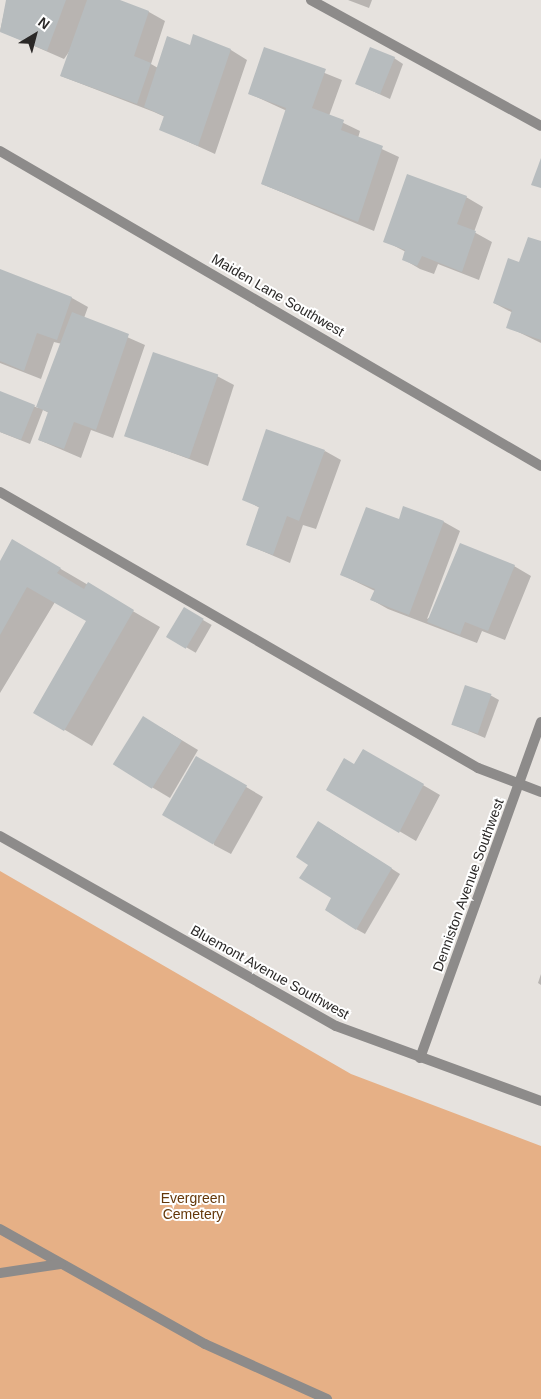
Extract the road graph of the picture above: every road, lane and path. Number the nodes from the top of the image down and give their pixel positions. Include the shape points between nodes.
1 (311, 0) edge
2 (541, 126) edge
3 (0, 151) edge
4 (541, 466) edge
5 (0, 492) edge
6 (541, 722) edge
7 (519, 785) junction
8 (541, 792) edge
9 (0, 836) edge
10 (420, 1058) junction
11 (541, 1101) edge
12 (0, 1229) edge
13 (60, 1264) junction
14 (0, 1273) edge
15 (327, 1399) edge

1 - 2 street
3 - 4 street, Maiden Lane Southwest
5 - 7 street via 478,768
6 - 7 street, Denniston Avenue Southwest
7 - 8 street
7 - 10 street, Denniston Avenue Southwest
9 - 10 street, Bluemont Avenue Southwest via 336,1026
10 - 11 street, Bluemont Avenue Southwest
12 - 13 street
13 - 14 street
13 - 15 street via 205,1344

